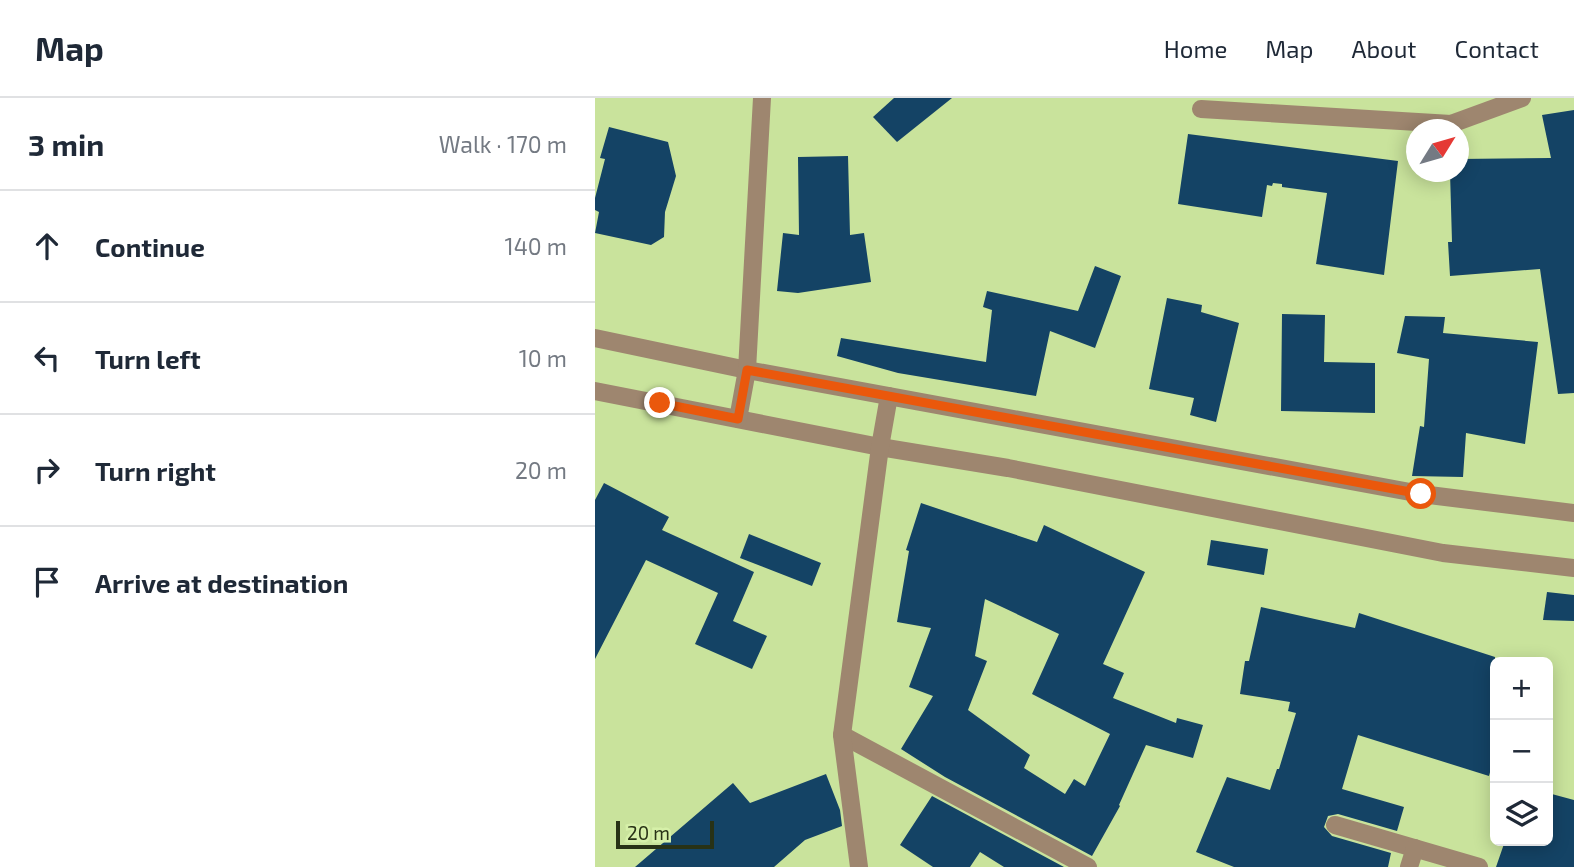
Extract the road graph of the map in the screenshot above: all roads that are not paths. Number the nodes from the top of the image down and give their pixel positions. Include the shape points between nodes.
1 (762, 98) edge
2 (1522, 98) edge
3 (1201, 109) dead end
4 (595, 338) edge
5 (747, 370) junction
6 (595, 391) edge
7 (889, 396) junction
8 (738, 419) junction
9 (880, 447) junction
10 (1574, 513) edge
11 (1574, 568) edge
12 (842, 735) junction
13 (1335, 825) dead end
14 (1415, 848) junction
15 (859, 867) edge
16 (1087, 867) edge
17 (1409, 867) edge
18 (1479, 867) edge

1 - 5 street
2 - 3 street via 1451,124
4 - 5 street
5 - 7 street
5 - 8 street
6 - 8 street
7 - 9 street
7 - 10 street via 1421,494
8 - 9 street
9 - 11 street via 1443,553
9 - 12 street
12 - 15 street
12 - 16 street
13 - 14 street
14 - 17 street
14 - 18 street

